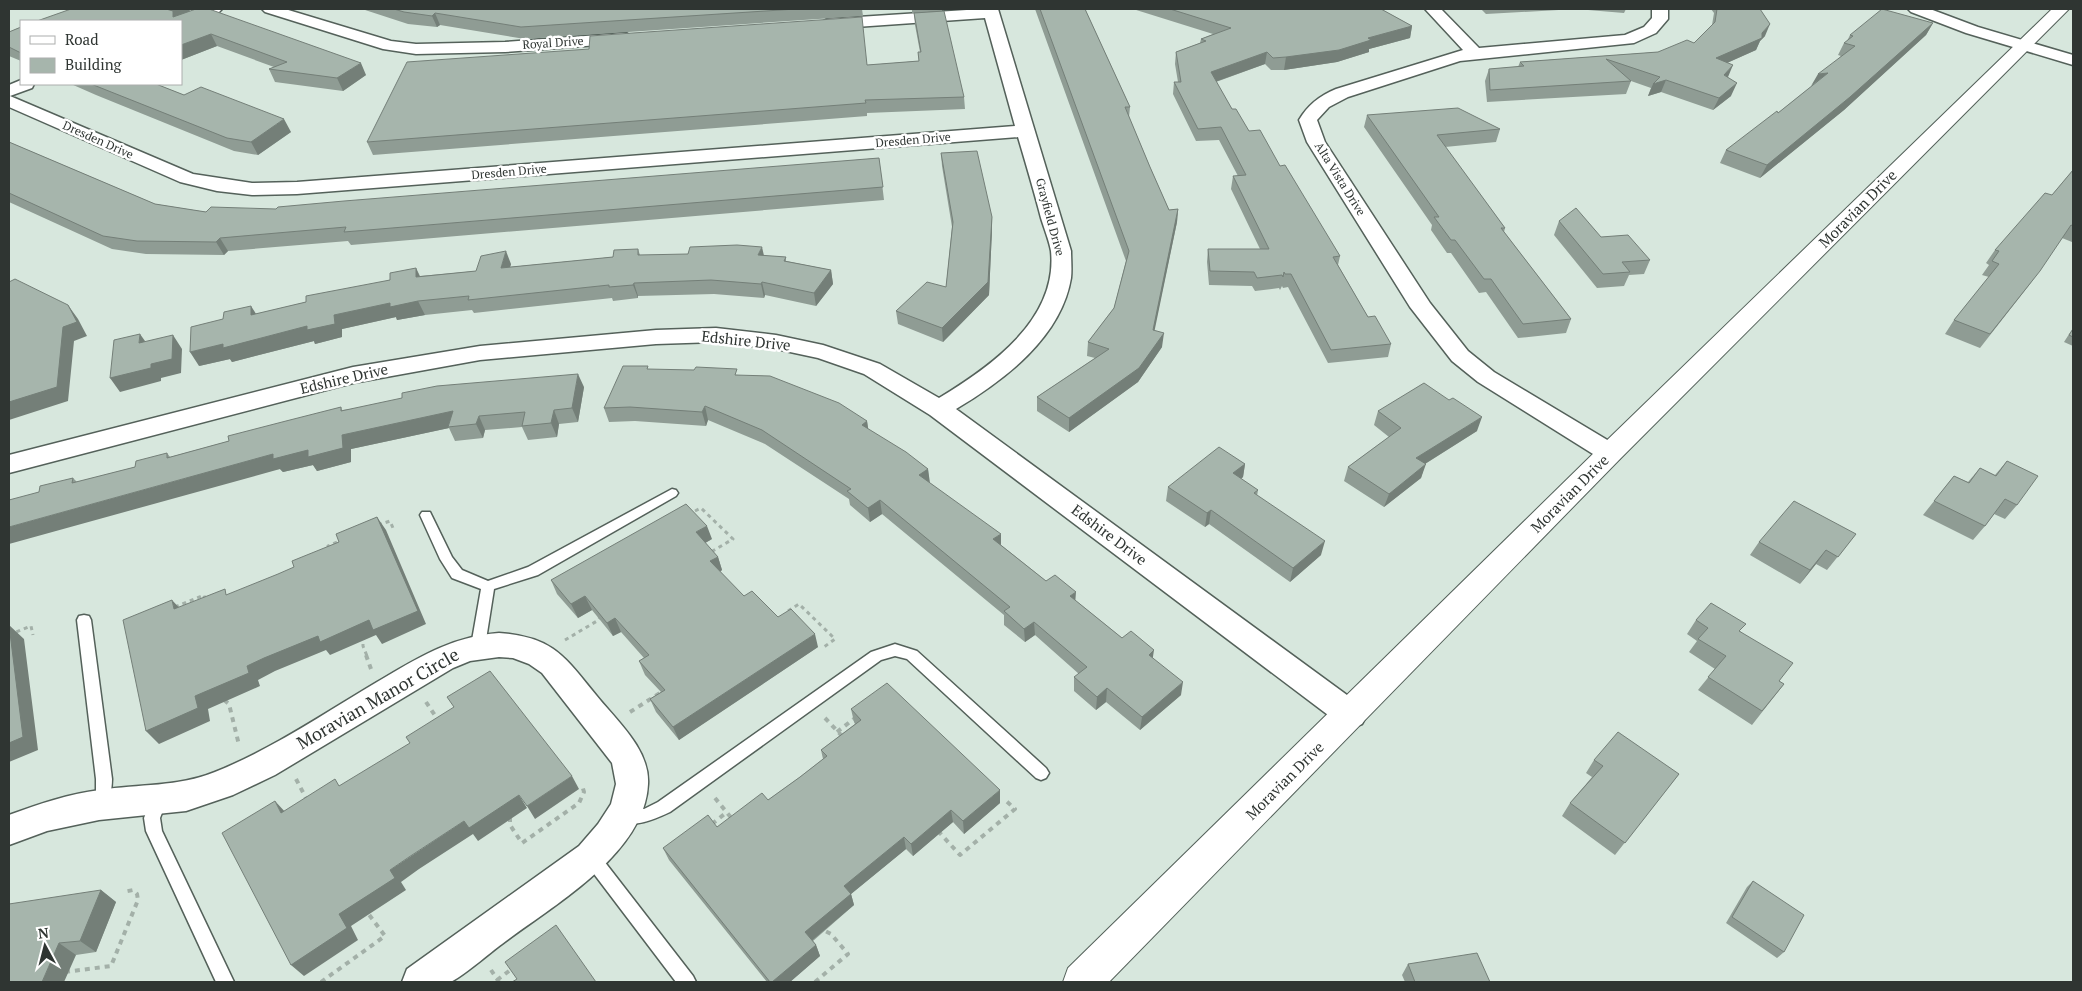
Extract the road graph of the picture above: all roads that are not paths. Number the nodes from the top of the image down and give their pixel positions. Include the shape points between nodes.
1 (214, 9) edge
2 (270, 9) edge
3 (1433, 9) edge
4 (1660, 9) edge
5 (1916, 9) edge
6 (2061, 9) edge
7 (990, 11) edge
8 (182, 22) edge
9 (812, 26) edge
10 (644, 37) edge
11 (2022, 45) junction
12 (1475, 53) junction
13 (2073, 60) edge
14 (24, 85) edge
15 (9, 91) edge
16 (9, 101) edge
17 (1026, 131) junction
18 (939, 409) junction
19 (1610, 454) junction
20 (9, 464) edge
21 (672, 493) dead end
22 (426, 515) dead end
23 (488, 586) junction
24 (84, 620) dead end
25 (478, 646) junction
26 (1351, 715) junction
27 (1040, 773) dead end
28 (159, 800) junction
29 (99, 805) junction
30 (622, 816) junction
31 (9, 830) edge
32 (591, 857) junction
33 (225, 982) edge
34 (420, 982) edge
35 (687, 982) edge
36 (1082, 982) edge

1 - 8 street
2 - 10 street, Royal Drive via 389,46 416,49 505,47
3 - 12 street
4 - 12 street, Alta Vista Drive via 1660,19 1650,30 1628,40
5 - 11 street
6 - 11 street, Moravian Drive
7 - 9 street
7 - 17 street, Grayfield Drive
11 - 13 street
11 - 19 street, Moravian Drive
12 - 19 street, Alta Vista Drive via 1433,63 1326,100 1314,109 1308,120 1310,130 1421,307 1460,356 1493,382
14 - 15 street
16 - 17 street, Dresden Drive via 187,178 252,188 365,184
17 - 18 street, Grayfield Drive via 1061,250 1060,280 1053,302 1016,354 976,387
18 - 20 street, Edshire Drive via 872,369 823,352 776,342 716,335 656,337 480,353 353,375
18 - 26 street, Edshire Drive
19 - 26 street, Moravian Drive
21 - 23 lane via 533,571
22 - 23 lane via 457,574
23 - 25 lane
24 - 29 lane via 104,780
25 - 28 street, Moravian Manor Circle via 442,659 236,779 200,792
25 - 30 street, Moravian Manor Circle via 514,646 543,656 553,664 626,756 632,769 632,786
26 - 36 street, Moravian Drive
27 - 30 lane via 912,655 895,650 876,656 664,807 645,816
28 - 29 street, Moravian Manor Circle
28 - 33 lane via 152,818 154,831
29 - 31 street, Moravian Manor Circle via 47,816
30 - 32 street, Moravian Manor Circle via 608,839
32 - 34 street, Moravian Manor Circle
32 - 35 lane

